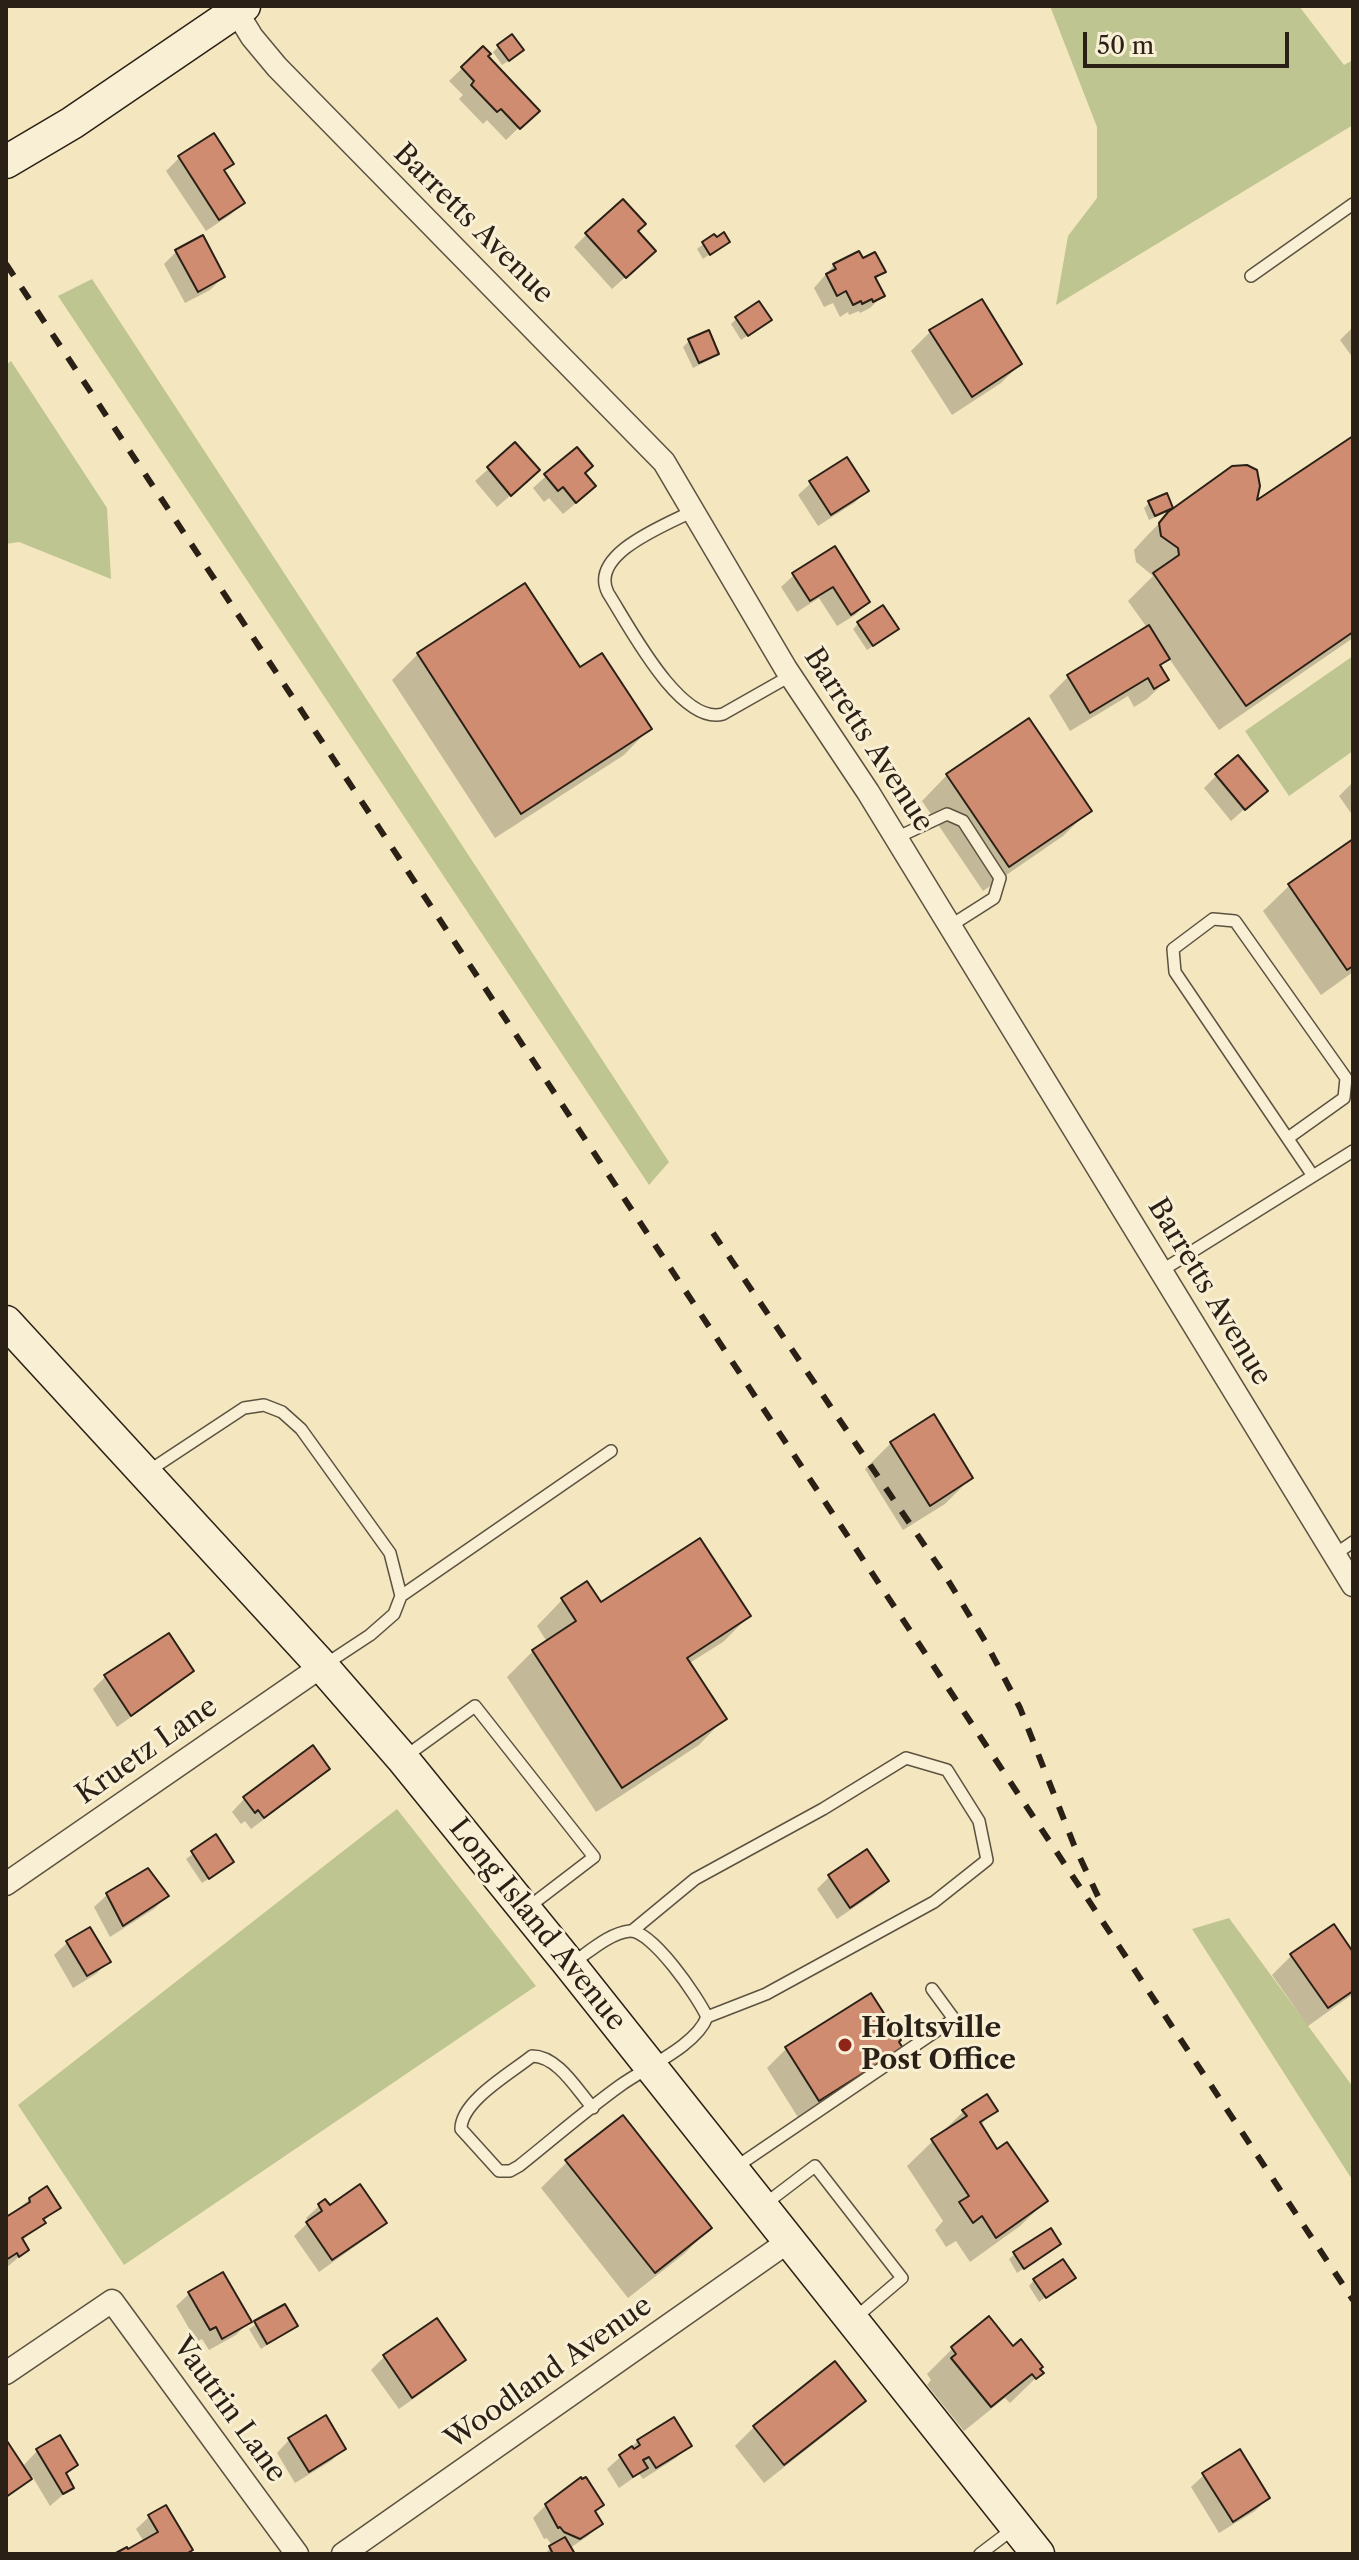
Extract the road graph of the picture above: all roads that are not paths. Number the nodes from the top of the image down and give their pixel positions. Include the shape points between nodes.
1 (238, 8) edge
2 (6, 162) edge
3 (1353, 204) edge
4 (1251, 276) dead end
5 (693, 511) junction
6 (790, 676) junction
7 (896, 838) junction
8 (950, 926) junction
9 (1288, 1138) junction
10 (1353, 1151) edge
11 (1313, 1176) junction
12 (1161, 1271) junction
13 (10, 1334) edge
14 (611, 1451) dead end
15 (145, 1473) junction
16 (1344, 1548) edge
17 (1353, 1585) edge
18 (401, 1596) junction
19 (322, 1666) junction
20 (402, 1758) junction
21 (6, 1884) edge
22 (526, 1910) junction
23 (632, 1931) junction
24 (570, 1965) junction
25 (932, 1989) dead end
26 (707, 2017) junction
27 (651, 2068) junction
28 (593, 2108) junction
29 (732, 2170) junction
30 (761, 2207) junction
31 (789, 2241) junction
32 (851, 2320) junction
33 (6, 2373) edge
34 (1016, 2526) junction
35 (297, 2554) edge
36 (343, 2554) edge
37 (980, 2554) edge
38 (1038, 2554) edge

1 - 2 street via 72,123
1 - 5 street, Barretts Avenue via 277,67 664,462
3 - 4 lane
5 - 6 street, Barretts Avenue
5 - 6 lane via 614,557 604,575 608,593 665,680 695,709 715,717
6 - 7 street, Barretts Avenue
7 - 8 street, Barretts Avenue
7 - 8 lane via 947,814 963,821 1000,878 994,898
8 - 12 street, Barretts Avenue
9 - 9 lane via 1175,972 1173,949 1213,919 1235,921 1346,1078 1344,1098
9 - 11 lane
10 - 11 lane
11 - 12 lane
12 - 16 street, Barretts Avenue
13 - 15 street, Long Island Avenue
14 - 18 lane
15 - 18 lane via 244,1408 264,1405 282,1412 301,1429 372,1524 390,1553
15 - 19 street, Long Island Avenue
16 - 17 street, Barretts Avenue
18 - 19 lane via 394,1614
19 - 20 street, Long Island Avenue
19 - 21 street, Kruetz Lane
20 - 22 street, Long Island Avenue
20 - 22 lane via 475,1706 594,1857
22 - 24 street, Long Island Avenue
23 - 24 lane via 613,1936
23 - 26 lane via 645,1935 699,1999
23 - 26 lane via 695,1879 906,1758 947,1770 979,1821 987,1860 934,1902 766,1994
24 - 27 street, Long Island Avenue
25 - 29 lane via 954,2019
26 - 27 lane via 702,2028
27 - 28 lane
27 - 29 street, Long Island Avenue
28 - 28 lane via 510,2171 499,2171 461,2129 468,2106 532,2056 552,2062
29 - 30 street, Long Island Avenue
30 - 31 street, Long Island Avenue
30 - 32 lane via 815,2166 902,2278
31 - 32 street, Long Island Avenue
31 - 36 street, Woodland Avenue
32 - 34 street, Long Island Avenue
33 - 35 street, Vautrin Lane via 112,2301
34 - 37 lane
34 - 38 street, Long Island Avenue

